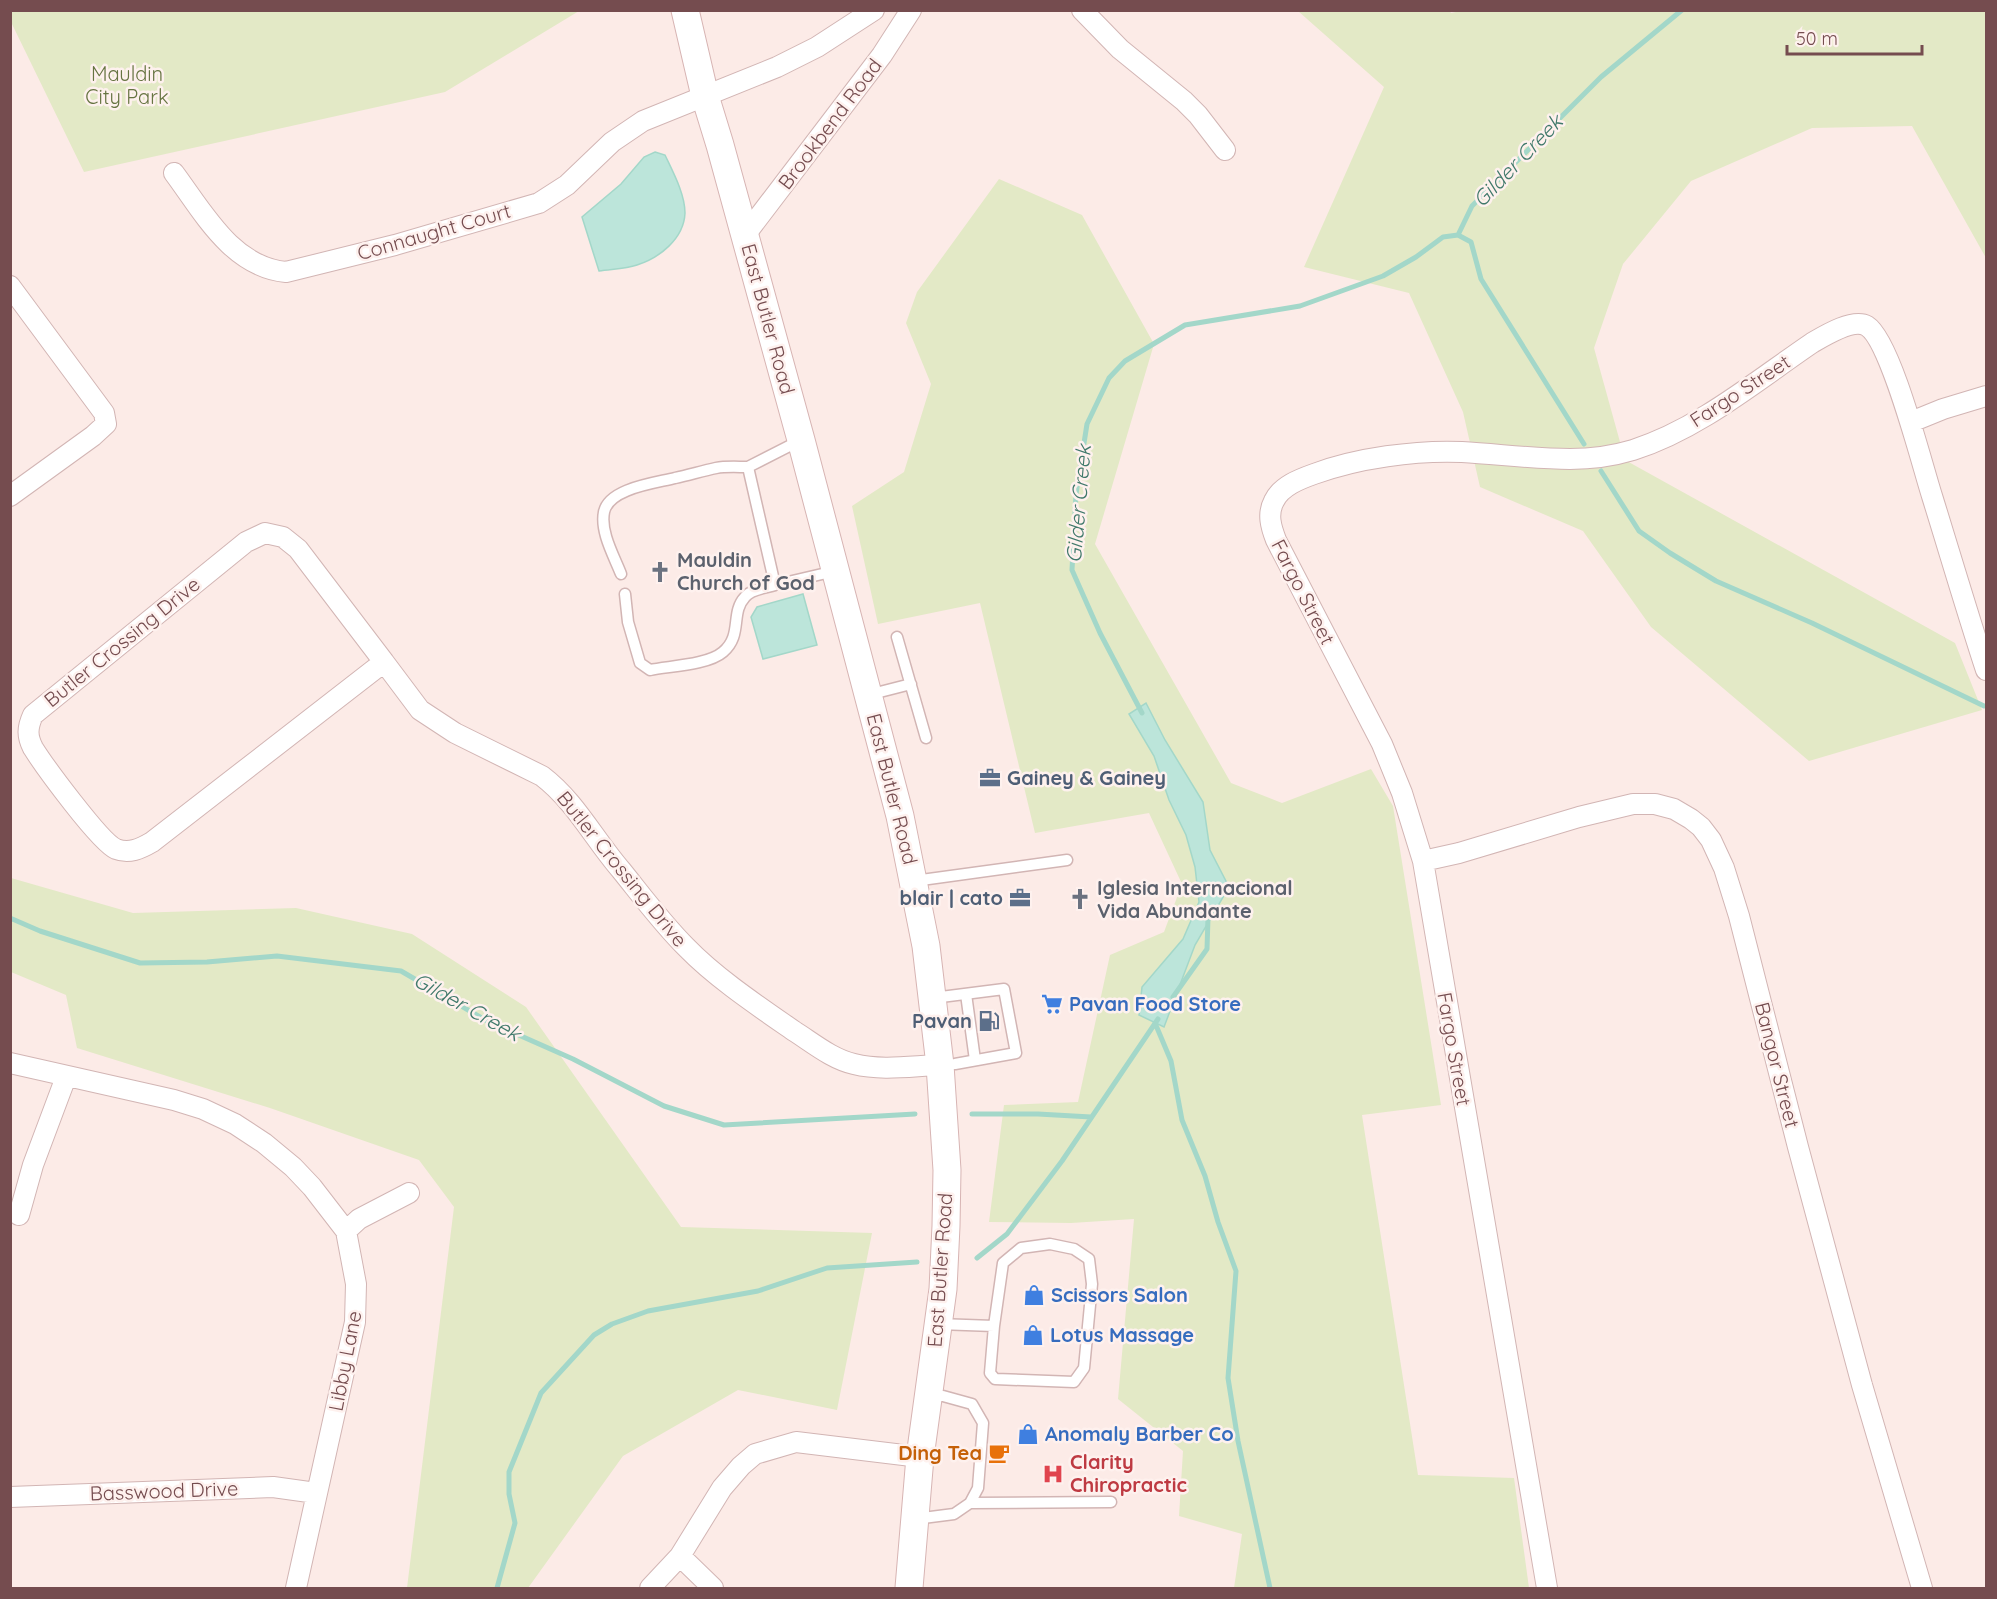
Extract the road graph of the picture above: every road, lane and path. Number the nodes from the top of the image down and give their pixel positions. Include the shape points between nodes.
1 (685, 10) edge
2 (874, 10) edge
3 (911, 10) edge
4 (1082, 10) edge
5 (705, 96) junction
6 (1225, 150) dead end
7 (174, 173) dead end
8 (745, 235) junction
9 (10, 286) edge
10 (1986, 396) edge
11 (1911, 422) junction
12 (801, 440) junction
13 (748, 466) junction
14 (10, 496) edge
15 (836, 571) junction
16 (621, 573) dead end
17 (775, 585) junction
18 (625, 594) dead end
19 (897, 637) dead end
20 (384, 662) junction
21 (1986, 670) edge
22 (910, 684) junction
23 (868, 695) junction
24 (926, 738) dead end
25 (1067, 860) dead end
26 (1423, 861) junction
27 (914, 881) junction
28 (966, 994) junction
29 (933, 998) junction
30 (975, 1060) junction
31 (10, 1063) edge
32 (940, 1065) junction
33 (66, 1077) junction
34 (409, 1193) dead end
35 (19, 1215) dead end
36 (346, 1231) junction
37 (938, 1324) junction
38 (994, 1326) junction
39 (928, 1395) junction
40 (920, 1457) junction
41 (316, 1493) junction
42 (10, 1497) edge
43 (1111, 1502) dead end
44 (970, 1503) junction
45 (914, 1519) junction
46 (680, 1556) junction
47 (296, 1588) edge
48 (650, 1588) edge
49 (713, 1588) edge
50 (909, 1588) edge
51 (1547, 1588) edge
52 (1922, 1588) edge

1 - 5 main road, East Butler Road
2 - 5 street via 817,47
3 - 8 street, Brookbend Road via 882,55
4 - 6 street via 1120,49 1184,101
5 - 7 street, Connaught Court via 642,121 612,142 567,185 539,203 286,272 247,259 226,242
5 - 8 main road, East Butler Road
8 - 12 main road, East Butler Road
9 - 14 street via 104,413 106,424
10 - 11 street
11 - 21 street, Fargo Street
11 - 26 street, Fargo Street via 1887,357 1873,332 1858,324 1812,343 1683,429 1632,450 1573,459 1459,452 1402,455 1342,464 1282,489 1270,510 1276,540 1382,744
12 - 13 lane
12 - 15 main road, East Butler Road
13 - 16 lane via 717,468 650,482 614,497 604,509 603,518 607,540
13 - 17 lane
15 - 17 lane
15 - 23 main road, East Butler Road
17 - 18 lane via 746,596 739,607 733,641 721,654 650,670 640,663 628,622
19 - 22 lane
20 - 20 street, Butler Crossing Drive via 140,849 128,851 111,846 40,759 28,738 28,726 40,708 246,542 265,532 283,537 298,549
20 - 32 street, Butler Crossing Drive via 420,710 455,733 552,783 661,921 718,975 780,1021 851,1064 887,1068
22 - 23 lane
22 - 24 lane
23 - 27 main road, East Butler Road
25 - 27 lane
26 - 51 street, Fargo Street
26 - 52 street, Bangor Street via 1633,804 1674,809 1701,827 1711,840 1739,915 1859,1374
27 - 29 main road, East Butler Road
28 - 29 lane
28 - 30 lane
28 - 30 lane via 1004,989 1016,1053
29 - 32 main road, East Butler Road
30 - 32 lane
31 - 33 street, Libby Lane
32 - 37 main road, East Butler Road via 947,1170
33 - 35 street
33 - 36 street, Libby Lane via 174,1100 235,1124 293,1167
34 - 36 street via 359,1219
36 - 41 street, Libby Lane via 356,1284 355,1322
37 - 38 lane
37 - 39 main road, East Butler Road
38 - 38 lane via 1003,1263 1021,1248 1050,1244 1074,1249 1089,1259 1092,1284 1084,1368 1074,1382 995,1379 990,1373
39 - 40 main road, East Butler Road
39 - 44 lane via 972,1404 983,1424 978,1488
40 - 45 main road, East Butler Road
40 - 46 street via 796,1442 766,1449 741,1466 722,1488
41 - 42 street, Basswood Drive via 273,1487
41 - 47 street, Libby Lane
43 - 44 lane
44 - 45 lane via 954,1514
45 - 50 main road, East Butler Road
46 - 48 street
46 - 49 street

